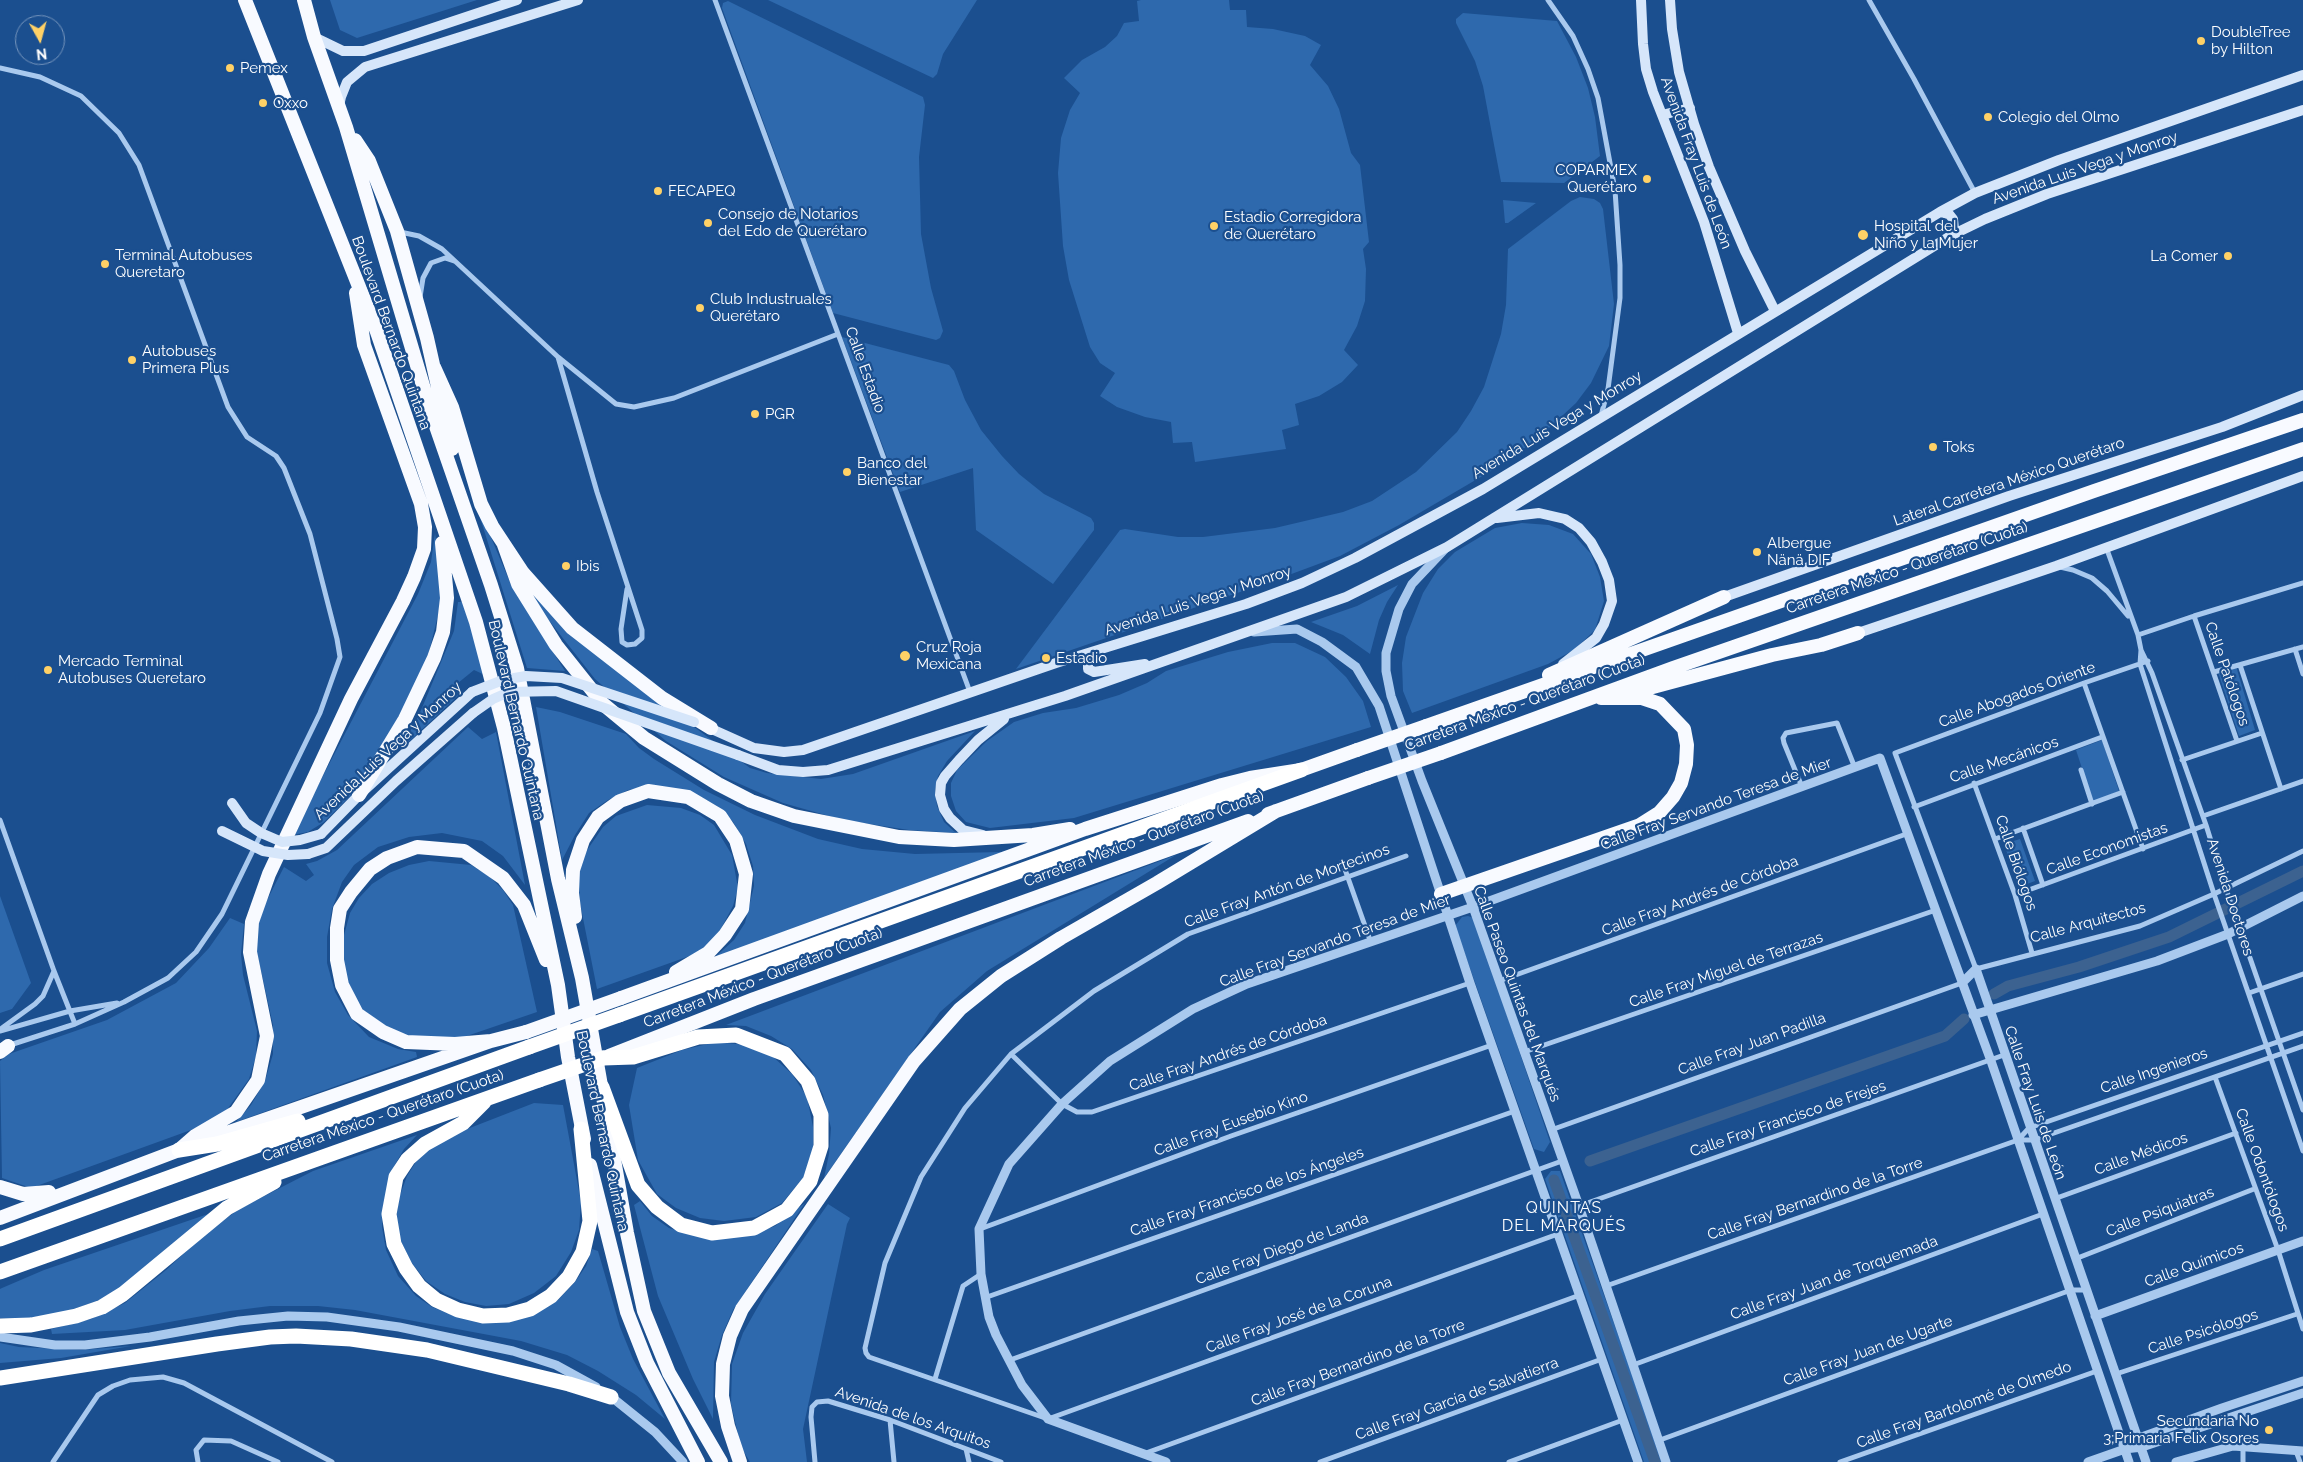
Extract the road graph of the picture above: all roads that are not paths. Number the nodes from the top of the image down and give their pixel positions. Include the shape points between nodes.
1 (245, 0) edge
2 (304, 0) edge
3 (517, 0) edge
4 (578, 0) edge
5 (715, 0) edge
6 (1548, 0) edge
7 (1641, 0) edge
8 (1670, 0) edge
9 (1869, 0) edge
10 (314, 36) junction
11 (0, 68) edge
12 (2303, 75) edge
13 (339, 108) junction
14 (1690, 108) junction
15 (2303, 110) edge
16 (1662, 115) junction
17 (346, 127) junction
18 (1975, 193) junction
19 (1940, 212) junction
20 (397, 232) junction
21 (1952, 235) junction
22 (459, 265) junction
23 (354, 275) junction
24 (418, 310) junction
25 (1775, 311) junction
26 (1738, 333) junction
27 (838, 334) junction
28 (558, 357) junction
29 (434, 368) junction
30 (2303, 395) edge
31 (1601, 417) junction
32 (2303, 420) edge
33 (2303, 449) edge
34 (2303, 476) edge
35 (439, 515) junction
36 (1491, 519) junction
37 (468, 521) junction
38 (504, 545) junction
39 (1447, 547) junction
40 (2106, 547) junction
41 (2056, 566) junction
42 (2303, 584) edge
43 (627, 589) junction
44 (1724, 597) joint
45 (2194, 616) junction
46 (2131, 620) junction
47 (1858, 633) joint
48 (1241, 634) junction
49 (2138, 635) junction
50 (1116, 644) junction
51 (2303, 646) edge
52 (2295, 649) junction
53 (2141, 650) junction
54 (1172, 660) junction
55 (2148, 661) junction
56 (2140, 664) junction
57 (2240, 665) junction
58 (2214, 672) junction
59 (2303, 674) edge
60 (1545, 677) junction
61 (2084, 683) junction
62 (970, 692) junction
63 (1598, 695) junction
64 (1480, 707) junction
65 (1009, 715) junction
66 (711, 728) junction
67 (2262, 733) junction
68 (2102, 737) junction
69 (2237, 741) junction
70 (1895, 753) joint
71 (1880, 758) joint
72 (2182, 760) junction
73 (1855, 768) junction
74 (1301, 770) junction
75 (2081, 770) dead end
76 (2303, 781) edge
77 (1974, 783) junction
78 (1802, 787) junction
79 (2281, 789) junction
80 (2123, 792) junction
81 (359, 795) junction
82 (232, 803) dead end
83 (2092, 804) junction
84 (1914, 807) junction
85 (1276, 811) junction
86 (2203, 816) junction
87 (0, 820) edge
88 (2206, 825) junction
89 (2023, 828) junction
90 (1085, 829) junction
91 (2194, 829) junction
92 (222, 831) dead end
93 (1909, 833) junction
94 (991, 837) junction
95 (1995, 839) junction
96 (2143, 849) junction
97 (2303, 851) edge
98 (1406, 856) dead end
99 (1342, 861) dead end
100 (1348, 876) junction
101 (2043, 885) junction
102 (1465, 887) junction
103 (2226, 889) junction
104 (1441, 894) junction
105 (2015, 895) junction
106 (2303, 896) edge
107 (2215, 897) junction
108 (1473, 907) junction
109 (1937, 910) junction
110 (1448, 915) junction
111 (2240, 928) junction
112 (2227, 932) junction
113 (1370, 940) junction
114 (2032, 953) junction
115 (1976, 969) junction
116 (54, 971) junction
117 (2303, 974) edge
118 (582, 978) junction
119 (1499, 981) junction
120 (1470, 983) junction
121 (1962, 983) junction
122 (558, 985) junction
123 (649, 989) junction
124 (2262, 989) junction
125 (2249, 993) junction
126 (124, 1002) junction
127 (70, 1011) junction
128 (1989, 1011) junction
129 (1973, 1015) junction
130 (75, 1024) junction
131 (0, 1030) edge
132 (2303, 1033) edge
133 (528, 1040) junction
134 (2280, 1041) junction
135 (491, 1042) junction
136 (1492, 1045) junction
137 (2266, 1046) junction
138 (2303, 1046) edge
139 (2, 1049) edge
140 (1524, 1052) junction
141 (2283, 1052) junction
142 (1011, 1054) junction
143 (2004, 1055) junction
144 (2270, 1056) junction
145 (603, 1058) junction
146 (1991, 1061) junction
147 (2215, 1077) junction
148 (602, 1088) junction
149 (488, 1098) junction
150 (1062, 1104) junction
151 (358, 1109) junction
152 (2303, 1110) edge
153 (1515, 1111) junction
154 (2029, 1128) junction
155 (581, 1129) junction
156 (1551, 1130) junction
157 (2236, 1133) junction
158 (381, 1136) junction
159 (2018, 1140) junction
160 (2034, 1140) junction
161 (179, 1150) junction
162 (2303, 1151) edge
163 (1562, 1161) junction
164 (1536, 1172) junction
165 (0, 1187) edge
166 (72, 1189) junction
167 (2254, 1189) junction
168 (200, 1199) junction
169 (2054, 1199) junction
170 (1579, 1206) junction
171 (2043, 1214) junction
172 (0, 1218) edge
173 (979, 1229) junction
174 (1558, 1234) junction
175 (0, 1239) edge
176 (2303, 1241) edge
177 (2278, 1250) junction
178 (2075, 1258) junction
179 (0, 1272) edge
180 (981, 1274) junction
181 (0, 1283) edge
182 (1606, 1286) junction
183 (2071, 1290) junction
184 (2086, 1290) junction
185 (1580, 1295) junction
186 (986, 1297) junction
187 (2298, 1314) junction
188 (2095, 1316) junction
189 (0, 1326) edge
190 (2303, 1329) edge
191 (0, 1336) edge
192 (1602, 1359) junction
193 (1010, 1360) junction
194 (1633, 1365) junction
195 (2097, 1371) junction
196 (2116, 1374) junction
197 (0, 1378) edge
198 (936, 1379) junction
199 (2303, 1381) edge
200 (2303, 1393) edge
201 (611, 1396) junction
202 (1048, 1419) junction
203 (890, 1420) junction
204 (1623, 1420) junction
205 (2139, 1438) junction
206 (1660, 1440) junction
207 (2142, 1447) junction
208 (2243, 1447) junction
209 (966, 1449) junction
210 (2125, 1449) junction
211 (2299, 1451) edge
212 (1144, 1454) junction
213 (53, 1462) edge
214 (198, 1462) edge
215 (278, 1462) edge
216 (332, 1462) edge
217 (683, 1462) edge
218 (698, 1462) edge
219 (721, 1462) edge
220 (740, 1462) edge
221 (815, 1462) edge
222 (894, 1462) edge
223 (969, 1462) edge
224 (1001, 1462) edge
225 (1166, 1462) edge
226 (1320, 1462) edge
227 (1509, 1462) edge
228 (1638, 1462) edge
229 (1666, 1462) edge
230 (1840, 1462) edge
231 (2088, 1462) edge
232 (2129, 1462) edge
233 (2146, 1462) edge
234 (2176, 1462) edge
235 (2242, 1462) edge
236 (2300, 1462) edge

1 - 23 highway, Boulevard Bernardo Quintana
2 - 10 highway, Boulevard Bernardo Quintana
3 - 10 main road via 364,51 343,51
4 - 13 main road via 365,67 348,82
5 - 27 street, Calle Estadio
6 - 31 street via 1573,36 1588,69 1598,98 1615,190 1620,298
7 - 16 main road, Avenida Fray Luis de León via 1646,69
8 - 14 main road, Avenida Fray Luis de León via 1679,72
9 - 18 street
10 - 13 highway, Boulevard Bernardo Quintana
11 - 126 street via 40,77 81,96 119,133 139,165 228,407 247,437 276,456 284,468 310,534 340,657 320,713 222,914 196,952 179,969
12 - 18 main road, Avenida Luis Vega y Monroy via 2059,160
13 - 17 highway, Boulevard Bernardo Quintana
14 - 16 main road
14 - 25 main road, Avenida Fray Luis de León via 1709,167
15 - 21 main road, Avenida Luis Vega y Monroy via 2047,194
16 - 26 main road, Avenida Fray Luis de León via 1704,222
17 - 20 highway via 369,161
17 - 37 highway, Boulevard Bernardo Quintana via 430,409
18 - 19 main road, Avenida Luis Vega y Monroy
19 - 21 main road via 1950,214 1953,219
19 - 25 main road, Avenida Luis Vega y Monroy
20 - 22 street via 419,236 442,249
20 - 24 highway
21 - 36 main road, Avenida Luis Vega y Monroy
22 - 24 street via 445,258 431,263 422,278
22 - 28 street
23 - 35 highway, Boulevard Bernardo Quintana via 377,332
23 - 161 highway via 364,345 421,504 424,549 407,593 351,699 273,866 252,922 250,952 267,1036 258,1080 236,1112 195,1136
24 - 29 highway
25 - 26 main road, Avenida Luis Vega y Monroy
26 - 31 main road, Avenida Luis Vega y Monroy
27 - 28 street via 674,398 634,407 616,404
27 - 62 street, Calle Estadio
28 - 43 street
29 - 37 highway via 445,425 463,486
29 - 38 highway via 452,407 481,504
30 - 44 main road, Lateral Carretera México Querétaro via 2222,426 2009,496
31 - 50 main road, Avenida Luis Vega y Monroy via 1483,489 1302,583 1246,604
32 - 64 highway, Carretera México - Querétaro (Cuota)
33 - 63 highway, Carretera México - Querétaro (Cuota)
34 - 40 main road
35 - 81 highway via 447,598 443,632 405,719
35 - 122 highway, Boulevard Bernardo Quintana via 489,666
36 - 39 main road, Avenida Luis Vega y Monroy
36 - 60 main road via 1539,512 1564,519 1579,528 1591,542 1609,580 1612,601 1596,638
37 - 118 highway, Boulevard Bernardo Quintana via 516,668 558,879
38 - 66 highway via 523,573 572,628 662,698
38 - 94 highway via 527,599 556,645 603,704 644,738 688,766 751,801 834,826 899,837 954,840
39 - 48 main road, Avenida Luis Vega y Monroy via 1346,597
39 - 102 street, Calle Paseo Quintas del Marqués via 1412,584 1399,610 1386,653 1386,671 1391,696 1422,781
40 - 41 main road
40 - 46 street, Avenida Doctores
41 - 46 street, Avenida Doctores via 2092,578
41 - 47 main road
42 - 45 street
43 - 43 street via 621,629 622,642 627,645 642,638
44 - 60 highway
45 - 49 street
45 - 58 street, Calle Patólogos
46 - 49 street, Avenida Doctores
47 - 63 highway via 1838,641 1638,690
48 - 54 main road, Avenida Luis Vega y Monroy
48 - 104 street via 1296,630 1322,642 1356,667 1379,706
49 - 53 street, Avenida Doctores
50 - 54 main road via 1089,658 1090,671 1097,673
50 - 62 main road, Avenida Luis Vega y Monroy
51 - 52 street
52 - 57 street
52 - 59 street
53 - 55 street, Avenida Doctores
53 - 56 street, Avenida Doctores
54 - 65 main road, Avenida Luis Vega y Monroy
55 - 56 street, Calle Abogados Oriente
55 - 72 street, Avenida Doctores
56 - 61 street, Calle Abogados Oriente
56 - 91 street, Avenida Doctores
57 - 58 street
57 - 67 street
58 - 69 street, Calle Patólogos
60 - 64 highway
61 - 68 street
61 - 70 street, Calle Abogados Oriente
62 - 66 main road, Avenida Luis Vega y Monroy via 803,750 784,752 754,748
63 - 85 highway, Carretera México - Querétaro (Cuota), bridge
63 - 102 highway via 1642,698 1660,704 1684,729 1686,764 1673,797 1659,813 1640,825
64 - 74 highway, Carretera México - Querétaro (Cuota), bridge
65 - 92 main road, Avenida Luis Vega y Monroy, bridge via 828,770 804,772 778,770 556,691 509,692 473,713 326,848 308,854 288,855 263,851
65 - 94 main road via 978,740 941,783 940,795 950,818 963,830
66 - 81 main road, Avenida Luis Vega y Monroy, bridge via 562,678 526,676 510,679 472,692
67 - 69 street
67 - 79 street
68 - 77 street, Calle Mecánicos
68 - 80 street
69 - 72 street
70 - 84 street, Calle Fray Luis de León
71 - 73 street, Calle Fray Servando Teresa de Mier
71 - 93 street, Calle Fray Luis de León
72 - 86 street, Avenida Doctores
73 - 78 street, Calle Fray Servando Teresa de Mier
73 - 78 street via 1837,722 1786,733 1784,743
74 - 90 highway, Carretera México - Querétaro (Cuota) via 1222,785
74 - 133 highway, Carretera México - Querétaro (Cuota), bridge via 619,1014
75 - 83 street
76 - 79 street
77 - 84 street, Calle Mecánicos
77 - 95 street, Calle Biólogos
78 - 108 street, Calle Fray Servando Teresa de Mier
79 - 86 street
80 - 83 street
80 - 96 street
81 - 82 main road, Avenida Luis Vega y Monroy, bridge via 321,834 282,842 261,834 246,823
83 - 89 street
84 - 115 street, Calle Fray Luis de León
85 - 145 highway, Carretera México - Querétaro (Cuota) via 763,996
85 - 220 highway via 1001,976 960,1009 914,1061 742,1309 730,1336 723,1364 722,1396
86 - 88 street, Avenida Doctores
87 - 116 street
88 - 91 street, Calle Economistas
88 - 103 street, Avenida Doctores
89 - 95 street
89 - 101 street, Calle Biólogos
90 - 94 highway
90 - 123 highway, Carretera México - Querétaro (Cuota)
91 - 96 street, Calle Economistas
91 - 107 street, Avenida Doctores
93 - 109 street, Calle Fray Luis de León
93 - 119 street, Calle Fray Andrés de Córdoba
95 - 105 street, Calle Biólogos
96 - 101 street, Calle Economistas
97 - 103 street, Calle Arquitectos
98 - 100 street, Calle Fray Antón de Mortecinos
99 - 100 street
100 - 113 street
100 - 142 street, Calle Fray Antón de Mortecinos via 1188,934 1094,991
101 - 105 street, Calle Economistas
102 - 104 highway
102 - 108 street, Calle Paseo Quintas del Marqués
103 - 107 street, Calle Arquitectos
103 - 111 street, Avenida Doctores
104 - 110 street
105 - 114 street, Calle Biólogos
106 - 111 street
107 - 112 street, Avenida Doctores
107 - 114 street, Calle Arquitectos via 2140,926
108 - 110 street, Calle Fray Servando Teresa de Mier
108 - 119 street, Calle Paseo Quintas del Marqués
109 - 121 street, Calle Fray Luis de León
109 - 140 street, Calle Fray Miguel de Terrazas
110 - 113 street, Calle Fray Servando Teresa de Mier
110 - 120 street
111 - 112 street
111 - 124 street, Avenida Doctores
112 - 125 street, Avenida Doctores
112 - 128 street via 2157,961
113 - 150 street, Calle Fray Servando Teresa de Mier via 1247,984 1193,1009 1110,1061
114 - 115 street, Calle Arquitectos
115 - 121 street, Calle Arquitectos
115 - 128 street, Calle Fray Luis de León
116 - 127 street
116 - 131 street via 43,996
117 - 124 street
118 - 123 highway via 572,892 573,870 583,840 598,817 620,801 648,791 688,797 720,816 736,840 746,874 742,909 708,953
118 - 148 highway, Boulevard Bernardo Quintana
119 - 140 street, Calle Paseo Quintas del Marqués
120 - 136 street
120 - 150 street, Calle Fray Andrés de Córdoba via 1092,1112 1077,1112
121 - 129 street, Calle Fray Luis de León
121 - 156 street, Calle Fray Juan Padilla
122 - 135 highway via 524,905 503,878 464,851 417,847 370,869 340,909 337,928 337,960 342,985 357,1014 383,1032 406,1042
122 - 155 highway, Boulevard Bernardo Quintana
123 - 133 highway, Carretera México - Querétaro (Cuota), bridge via 621,998
124 - 125 street
124 - 134 street, Avenida Doctores
125 - 137 street, Avenida Doctores
126 - 127 street
126 - 130 street
127 - 130 street
127 - 131 street
128 - 129 street
128 - 143 street, Calle Fray Luis de León
129 - 146 street, Calle Fray Luis de León
130 - 139 street
132 - 134 street, Calle Ingenieros
133 - 135 highway, Carretera México - Querétaro (Cuota)
133 - 151 highway, Carretera México - Querétaro (Cuota)
134 - 137 street, Calle Ingenieros
134 - 141 street, Avenida Doctores
135 - 161 highway, Carretera México - Querétaro (Cuota)
136 - 153 street
136 - 173 street, Calle Fray Eusebio Kino
137 - 144 street, Avenida Doctores
137 - 154 street, Calle Ingenieros
138 - 141 street, Calle Ingenieros
140 - 156 street, Calle Paseo Quintas del Marqués
141 - 144 street, Calle Ingenieros
141 - 152 street, Avenida Doctores
142 - 150 street, Calle Fray Andrés de Córdoba
142 - 198 street, Calle Fray Antón de Mortecinos via 965,1108 921,1177 885,1263 865,1348 869,1357
143 - 146 street, Calle Fray Francisco de Frejes
143 - 154 street, Calle Fray Luis de León
144 - 147 street, Calle Ingenieros
144 - 162 street, Avenida Doctores
145 - 148 highway via 633,1057 698,1037 736,1035 785,1054 808,1081 821,1115 821,1146 810,1181 787,1210 754,1228 712,1233 682,1224 657,1207 638,1184
145 - 149 highway, Carretera México - Querétaro (Cuota), bridge
146 - 159 street, Calle Fray Luis de León
146 - 170 street, Calle Fray Francisco de Frejes
147 - 157 street, Calle Odontólogos
147 - 160 street, Calle Ingenieros
148 - 219 highway, Boulevard Bernardo Quintana via 644,1311 669,1373
149 - 155 highway via 463,1122 425,1144 408,1159 396,1177 389,1214 394,1244 406,1268 419,1286 436,1300 458,1310 483,1316 508,1315 530,1309 551,1296 569,1277 583,1252 590,1221
149 - 158 highway, Carretera México - Querétaro (Cuota)
150 - 173 street, Calle Fray Servando Teresa de Mier via 1009,1164
151 - 161 highway via 336,1111 218,1144
151 - 175 highway, Carretera México - Querétaro (Cuota)
153 - 164 street
153 - 186 street, Calle Fray Francisco de los Ángeles
154 - 159 street, Calle Ingenieros
154 - 160 street, Calle Fray Luis de León
155 - 218 highway, Boulevard Bernardo Quintana via 627,1312 647,1363
156 - 163 street, Calle Paseo Quintas del Marqués
157 - 167 street, Calle Odontólogos
157 - 169 street, Calle Médicos
158 - 168 highway, Carretera México - Querétaro (Cuota)
158 - 189 highway via 341,1156 276,1181 227,1208 123,1294 102,1307 31,1325
159 - 160 street, Calle Fray Bernardino de la Torre
159 - 171 street, Calle Fray Luis de León
159 - 182 street, Calle Fray Bernardino de la Torre
160 - 169 street, Calle Fray Luis de León
161 - 166 highway, Carretera México - Querétaro (Cuota)
163 - 164 street, Calle Fray Diego de Landa
163 - 170 street, Calle Paseo Quintas del Marqués
164 - 174 street
164 - 193 street, Calle Fray Diego de Landa
165 - 166 highway via 23,1194
166 - 172 highway, Carretera México - Querétaro (Cuota)
167 - 177 street, Calle Odontólogos
167 - 178 street, Calle Psiquiatras
168 - 179 highway, Carretera México - Querétaro (Cuota)
168 - 181 highway via 136,1230
169 - 178 street, Calle Fray Luis de León
170 - 182 street, Calle Paseo Quintas del Marqués
171 - 183 street, Calle Fray Luis de León
171 - 194 street, Calle Fray Juan de Torquemada
173 - 180 street, Calle Fray Servando Teresa de Mier
174 - 185 street
174 - 202 street, Calle Fray José de la Coruna
176 - 177 street, Calle Químicos
177 - 187 street, Calle Odontólogos
177 - 188 street, Calle Químicos
178 - 184 street, Calle Fray Luis de León
180 - 186 street, Calle Fray Servando Teresa de Mier
180 - 198 street via 963,1286
182 - 194 street, Calle Paseo Quintas del Marqués
183 - 184 street, Calle Fray Juan de Ugarte
183 - 195 street, Calle Fray Luis de León
183 - 206 street, Calle Fray Juan de Ugarte
184 - 188 street, Calle Fray Luis de León
185 - 192 street
185 - 212 street, Calle Fray Bernardino de la Torre
186 - 193 street, Calle Fray Servando Teresa de Mier via 989,1317
187 - 190 street, Calle Odontólogos
187 - 196 street, Calle Psicólogos
188 - 196 street, Calle Fray Luis de León
191 - 201 street via 56,1345 85,1345 239,1321 288,1316 327,1317 399,1327 513,1351 556,1365
192 - 204 street
192 - 226 street, Calle Fray García de Salvatierra
193 - 202 street, Calle Fray Servando Teresa de Mier via 1022,1385
194 - 206 street, Calle Paseo Quintas del Marqués
195 - 210 street, Calle Fray Luis de León
195 - 230 street, Calle Fray Bartolomé de Olmedo
196 - 205 street, Calle Fray Luis de León
197 - 201 highway via 217,1344 296,1336 427,1350
198 - 202 street
199 - 205 street
200 - 207 street
201 - 217 street via 655,1432
202 - 212 street
203 - 209 street, Avenida de los Arquitos
203 - 221 street, Avenida de los Arquitos via 828,1401 817,1402 812,1407 811,1417
203 - 222 street
204 - 227 street
204 - 228 street
205 - 207 street, Calle Fray Luis de León
205 - 210 street
206 - 229 street, Calle Paseo Quintas del Marqués
207 - 210 street
207 - 233 street, Calle Fray Luis de León
208 - 211 street
208 - 234 street via 2228,1446
208 - 235 street
209 - 223 street
209 - 224 street, Avenida de los Arquitos
210 - 231 street
210 - 232 street, Calle Fray Luis de León
211 - 236 street
212 - 225 street
213 - 216 street via 98,1395 130,1380 163,1377 184,1383
214 - 215 street via 196,1450 204,1440 231,1441

